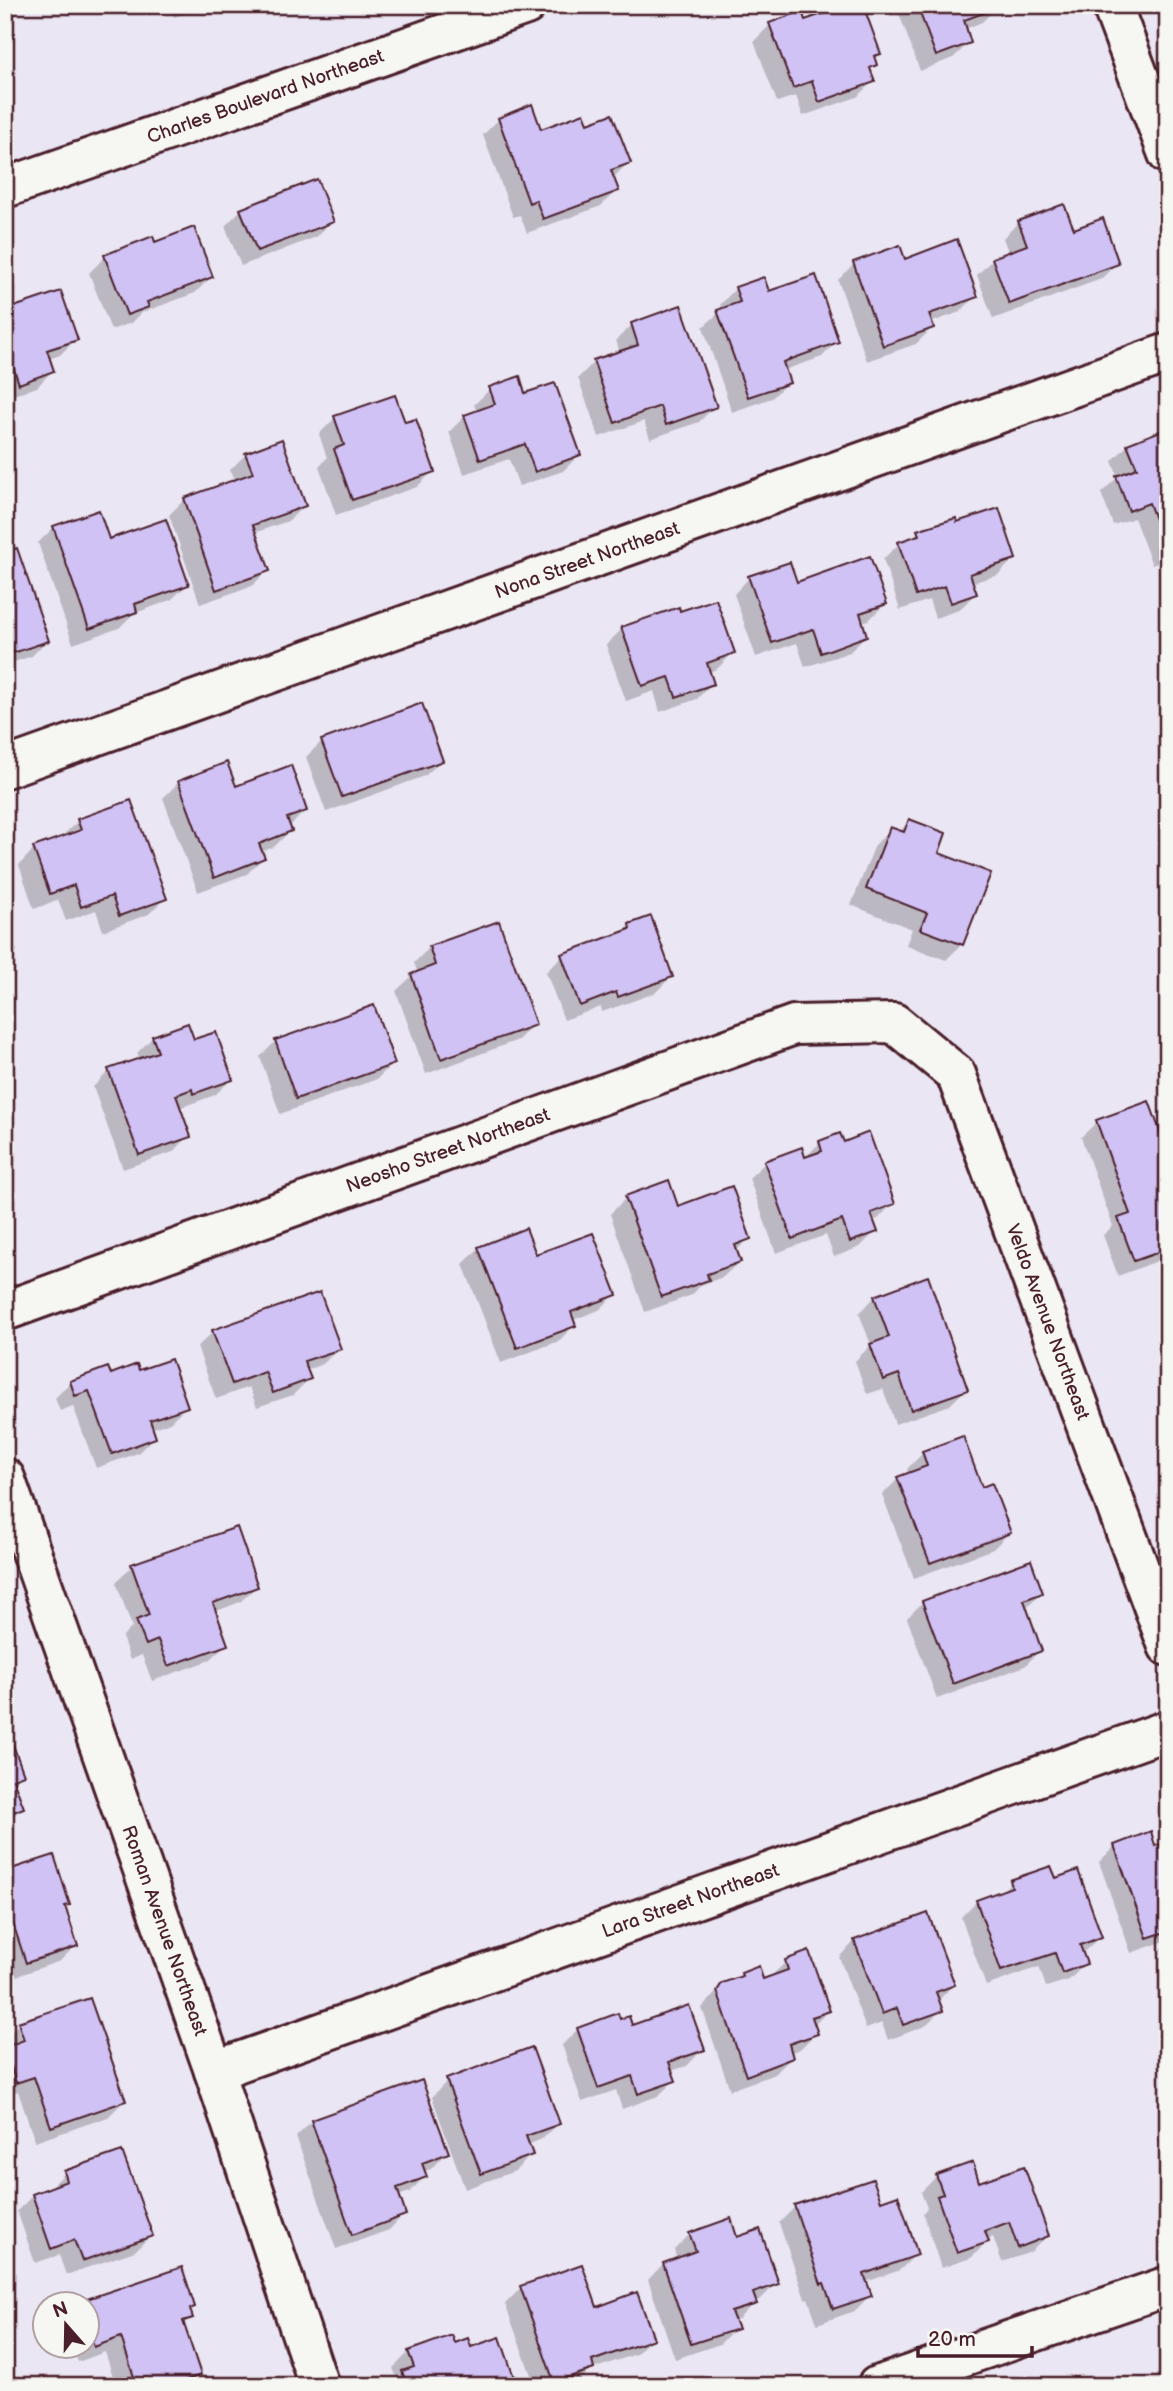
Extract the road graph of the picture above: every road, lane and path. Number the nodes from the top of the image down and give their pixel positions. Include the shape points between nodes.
1 (526, 5) edge
2 (1112, 5) edge
3 (1168, 154) edge
4 (5, 188) edge
5 (1168, 354) edge
6 (5, 768) edge
7 (894, 1023) joint
8 (5, 1311) edge
9 (5, 1478) edge
10 (1168, 1646) edge
11 (1168, 1730) edge
12 (214, 2071) junction
13 (1168, 2286) edge
14 (319, 2386) edge
15 (877, 2386) edge

1 - 4 street, Charles Boulevard Northeast
2 - 3 street
5 - 6 street, Nona Street Northeast
7 - 8 street, Neosho Street Northeast via 794,1025
7 - 10 street, Veldo Avenue Northeast via 956,1074
9 - 12 street, Roman Avenue Northeast
11 - 12 street, Lara Street Northeast
12 - 14 street, Roman Avenue Northeast
13 - 15 street

